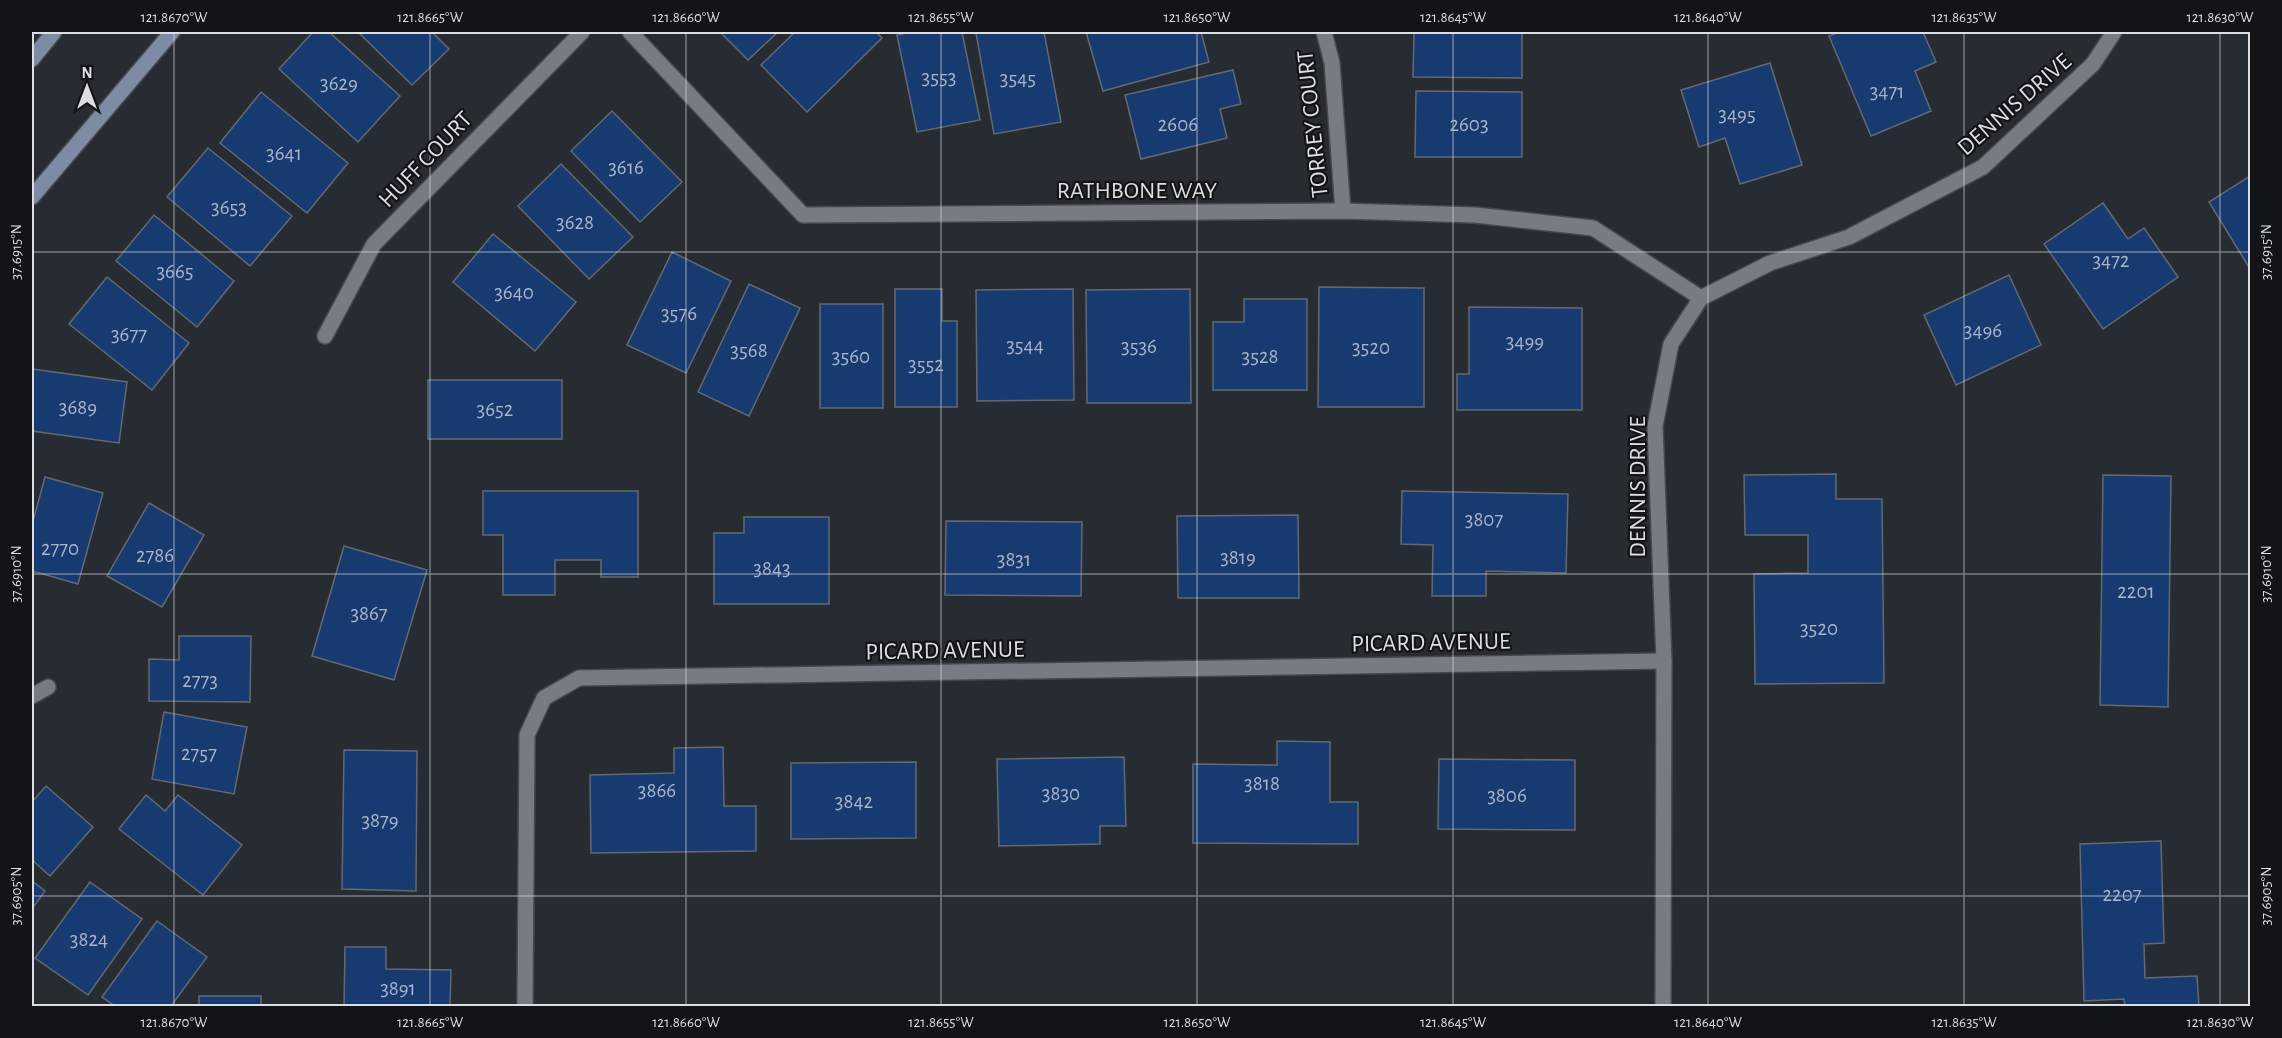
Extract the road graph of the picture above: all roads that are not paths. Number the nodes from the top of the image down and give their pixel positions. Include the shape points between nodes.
1 (54, 32) edge
2 (172, 32) edge
3 (582, 32) edge
4 (630, 32) edge
5 (1324, 32) edge
6 (2114, 32) edge
7 (37, 41) edge
8 (32, 59) edge
9 (32, 197) edge
10 (1343, 211) junction
11 (1701, 298) junction
12 (325, 336) dead end
13 (1664, 661) junction
14 (48, 687) dead end
15 (32, 696) edge
16 (525, 1006) edge
17 (1663, 1006) edge

1 - 7 main road
2 - 9 main road
3 - 12 street, HUFF COURT via 374,244
4 - 10 street, RATHBONE WAY via 803,215
5 - 10 street, TORREY COURT via 1332,63
6 - 11 street, DENNIS DRIVE via 2093,64 1983,167 1849,237 1770,263
7 - 8 main road
10 - 11 street, RATHBONE WAY via 1475,215 1593,228
11 - 13 street, DENNIS DRIVE via 1671,344 1655,426
13 - 16 street, PICARD AVENUE via 579,678 544,698 527,735
13 - 17 street, DENNIS DRIVE
14 - 15 street

